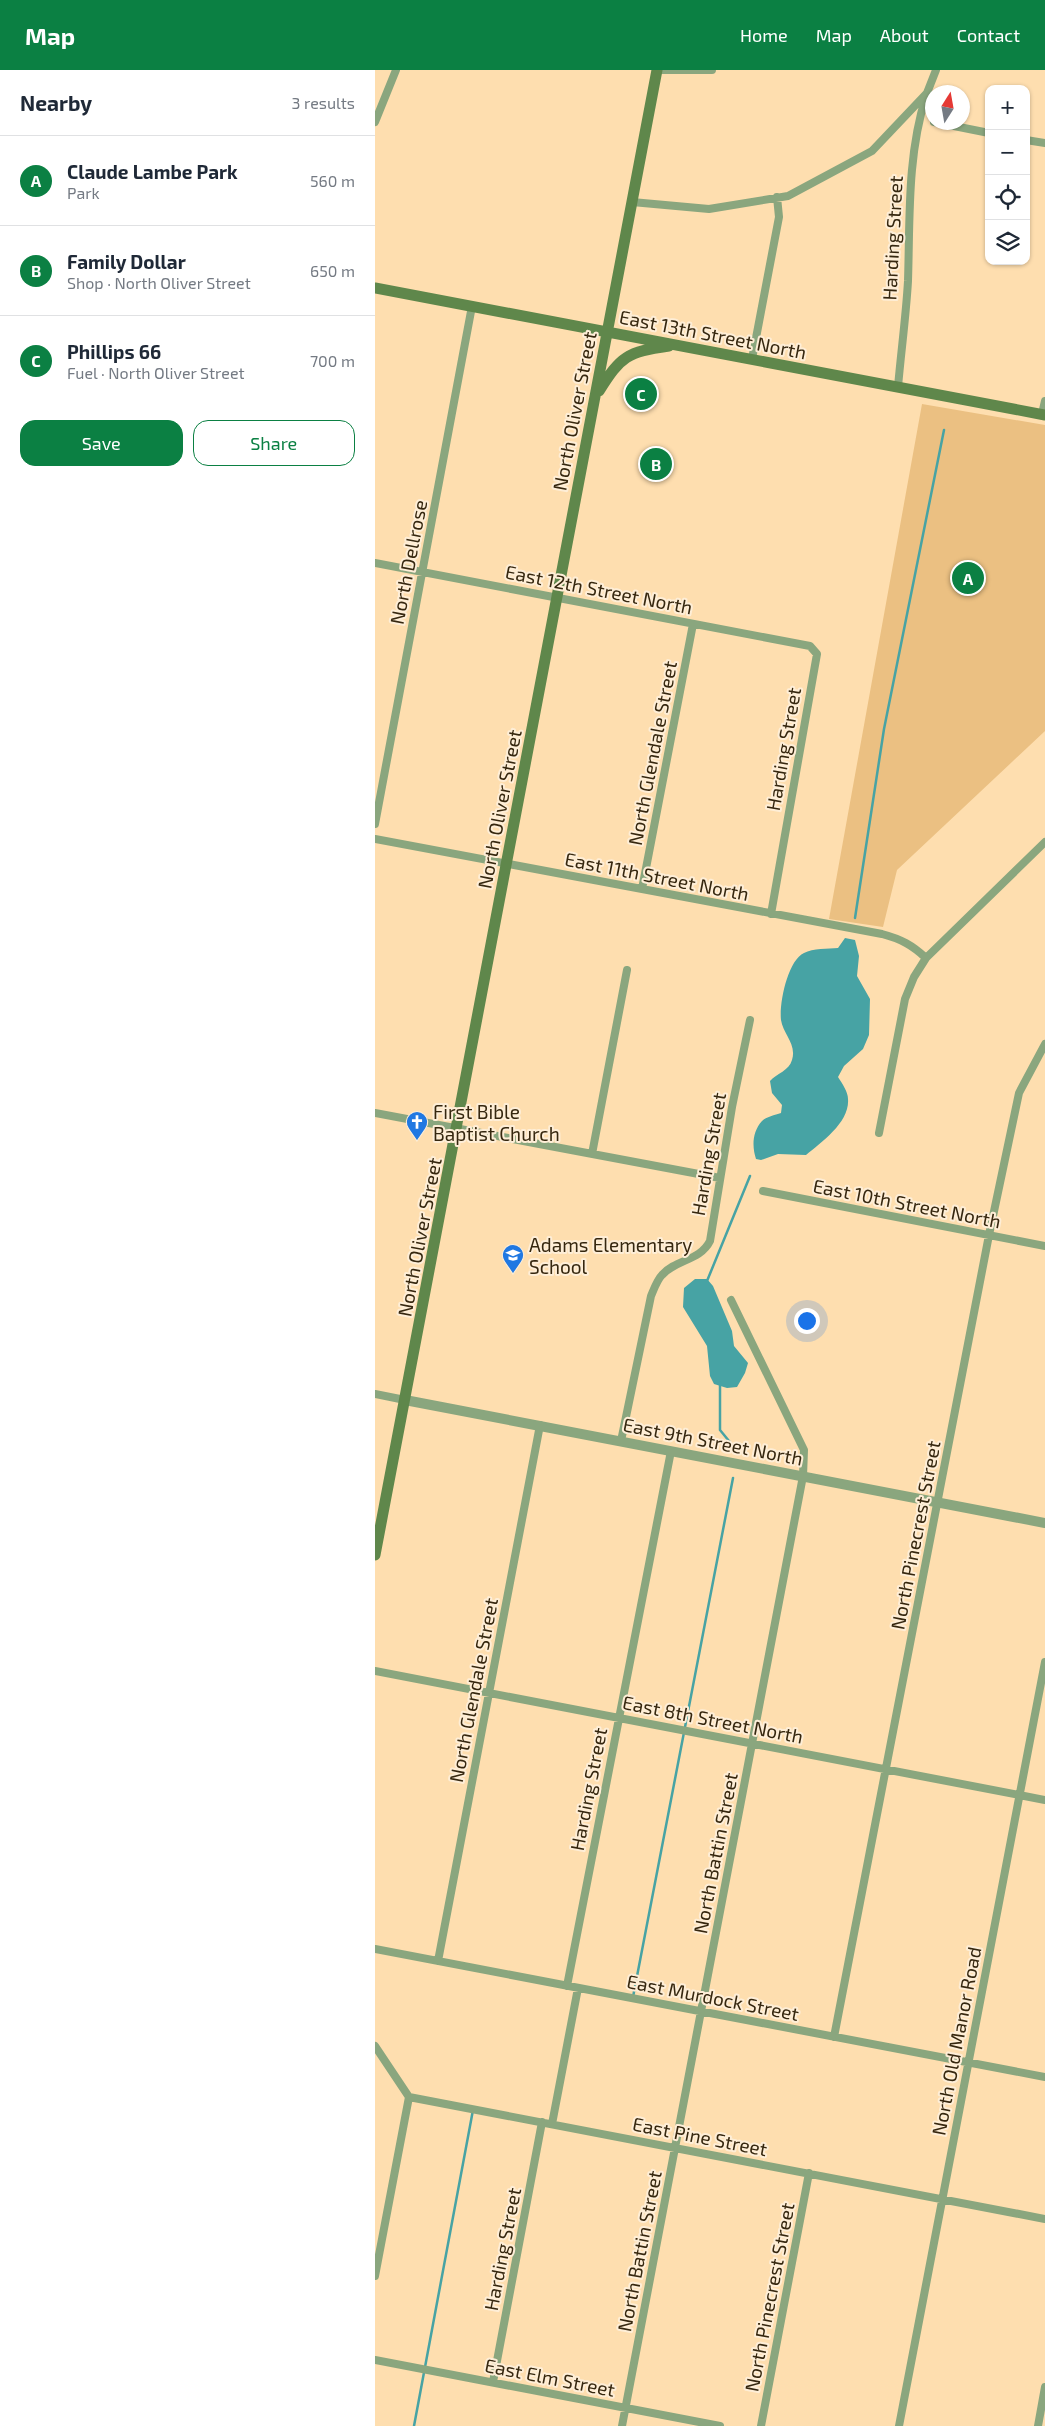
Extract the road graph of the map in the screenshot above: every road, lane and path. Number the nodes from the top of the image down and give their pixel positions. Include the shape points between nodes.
1 (396, 70) edge
2 (657, 70) edge
3 (712, 70) edge
4 (936, 70) edge
5 (930, 85) edge
6 (925, 95) edge
7 (925, 100) edge
8 (919, 120) junction
9 (925, 121) edge
10 (375, 122) edge
11 (970, 129) edge
12 (985, 132) edge
13 (1030, 141) edge
14 (1045, 144) edge
15 (777, 197) junction
16 (632, 202) junction
17 (375, 288) edge
18 (472, 306) junction
19 (607, 331) junction
20 (677, 345) junction
21 (752, 359) junction
22 (898, 387) junction
23 (595, 397) junction
24 (1045, 401) edge
25 (1043, 414) edge
26 (375, 563) edge
27 (423, 572) junction
28 (558, 598) junction
29 (693, 624) junction
30 (815, 650) joint
31 (375, 824) edge
32 (375, 839) edge
33 (1045, 842) edge
34 (506, 864) junction
35 (642, 890) junction
36 (771, 914) junction
37 (926, 958) junction
38 (627, 970) dead end
39 (750, 1020) dead end
40 (1045, 1044) edge
41 (375, 1113) edge
42 (457, 1128) junction
43 (879, 1133) dead end
44 (591, 1154) junction
45 (721, 1178) junction
46 (763, 1191) dead end
47 (989, 1235) junction
48 (1045, 1246) edge
49 (731, 1300) dead end
50 (375, 1394) edge
51 (405, 1400) junction
52 (540, 1426) junction
53 (621, 1441) junction
54 (671, 1451) junction
55 (803, 1476) junction
56 (938, 1502) junction
57 (1045, 1523) edge
58 (375, 1555) edge
59 (1045, 1662) edge
60 (375, 1671) edge
61 (489, 1693) junction
62 (619, 1718) junction
63 (752, 1743) junction
64 (887, 1769) junction
65 (1020, 1795) junction
66 (1045, 1800) edge
67 (375, 1949) edge
68 (438, 1961) junction
69 (567, 1986) junction
70 (578, 1988) junction
71 (700, 2012) junction
72 (834, 2037) junction
73 (375, 2046) edge
74 (969, 2063) junction
75 (1045, 2077) edge
76 (409, 2097) junction
77 (542, 2122) junction
78 (552, 2124) junction
79 (675, 2148) junction
80 (809, 2173) junction
81 (943, 2199) junction
82 (1045, 2219) edge
83 (375, 2276) edge
84 (375, 2360) edge
85 (493, 2382) junction
86 (1045, 2387) edge
87 (625, 2407) junction
88 (622, 2426) edge
89 (720, 2426) edge
90 (761, 2426) edge
91 (899, 2426) edge
92 (1038, 2426) edge

1 - 10 street
2 - 3 street
2 - 16 main road, North Oliver Street
4 - 5 street, Harding Street
6 - 15 street via 873,151 788,196
7 - 8 street, Harding Street
8 - 9 street
8 - 22 street, Harding Street via 910,179 907,283
11 - 12 street
13 - 14 street
15 - 16 street via 709,209
15 - 21 street via 779,217
16 - 19 main road, North Oliver Street
17 - 18 main road, East 13th Street North
18 - 19 main road, East 13th Street North
18 - 27 street, North Dellrose
19 - 20 main road, East 13th Street North
19 - 23 main road, North Oliver Street
20 - 21 main road, East 13th Street North
20 - 23 main road via 629,355 619,362
21 - 22 main road, East 13th Street North
22 - 25 main road, East 13th Street North
23 - 28 main road, North Oliver Street
24 - 25 street
26 - 27 street, East 12th Street North
27 - 28 street, East 12th Street North
27 - 31 street, North Dellrose
28 - 29 street, East 12th Street North
28 - 34 main road, North Oliver Street
29 - 30 street, East 12th Street North via 810,646
29 - 35 street, North Glendale Street
30 - 36 street, Harding Street via 817,654
32 - 34 street, East 11th Street North
33 - 37 street
34 - 35 street, East 11th Street North
34 - 42 main road, North Oliver Street
35 - 36 street, East 11th Street North
36 - 37 street, East 11th Street North via 899,938
37 - 43 street via 905,999
38 - 44 street
39 - 45 street, Harding Street
40 - 47 street, North Pinecrest Street via 1019,1093
41 - 42 street
42 - 44 street
42 - 51 main road, North Oliver Street
44 - 45 street
45 - 53 street, Harding Street via 706,1250 661,1275 651,1296
46 - 47 street, East 10th Street North
47 - 48 street, East 10th Street North
47 - 56 street, North Pinecrest Street
49 - 55 street, North Battin Street via 803,1450
50 - 51 street, East 9th Street North
51 - 52 street, East 9th Street North
51 - 58 main road, North Oliver Street
52 - 53 street, East 9th Street North
52 - 61 street, North Glendale Street
53 - 54 street, East 9th Street North
54 - 55 street, East 9th Street North
54 - 62 street, Harding Street
55 - 56 street, East 9th Street North
55 - 63 street, North Battin Street
56 - 57 street, East 9th Street North
56 - 64 street, North Pinecrest Street
59 - 65 street, North Old Manor Road
60 - 61 street, East 8th Street North
61 - 62 street, East 8th Street North
61 - 68 street, North Glendale Street
62 - 63 street, East 8th Street North
62 - 69 street, Harding Street
63 - 64 street, East 8th Street North
63 - 71 street, North Battin Street
64 - 65 street, East 8th Street North
64 - 72 street, North Pinecrest Street
65 - 66 street, East 8th Street North
65 - 74 street, North Old Manor Road
67 - 68 street, East Murdock Street
68 - 69 street, East Murdock Street
69 - 70 street, East Murdock Street
70 - 71 street, East Murdock Street
70 - 78 street
71 - 72 street, East Murdock Street
71 - 79 street, North Battin Street
72 - 74 street, East Murdock Street
73 - 76 street
74 - 75 street, East Murdock Street
74 - 81 street, North Old Manor Road
76 - 77 street, East Pine Street
76 - 83 street
77 - 78 street, East Pine Street
77 - 85 street, Harding Street
78 - 79 street, East Pine Street
79 - 80 street, East Pine Street
79 - 87 street, North Battin Street
80 - 81 street, East Pine Street
80 - 90 street, North Pinecrest Street
81 - 82 street, East Pine Street
81 - 91 street, North Old Manor Road
84 - 85 street, East Elm Street
85 - 87 street, East Elm Street
86 - 92 street
87 - 88 street, North Battin Street
87 - 89 street, East Elm Street

